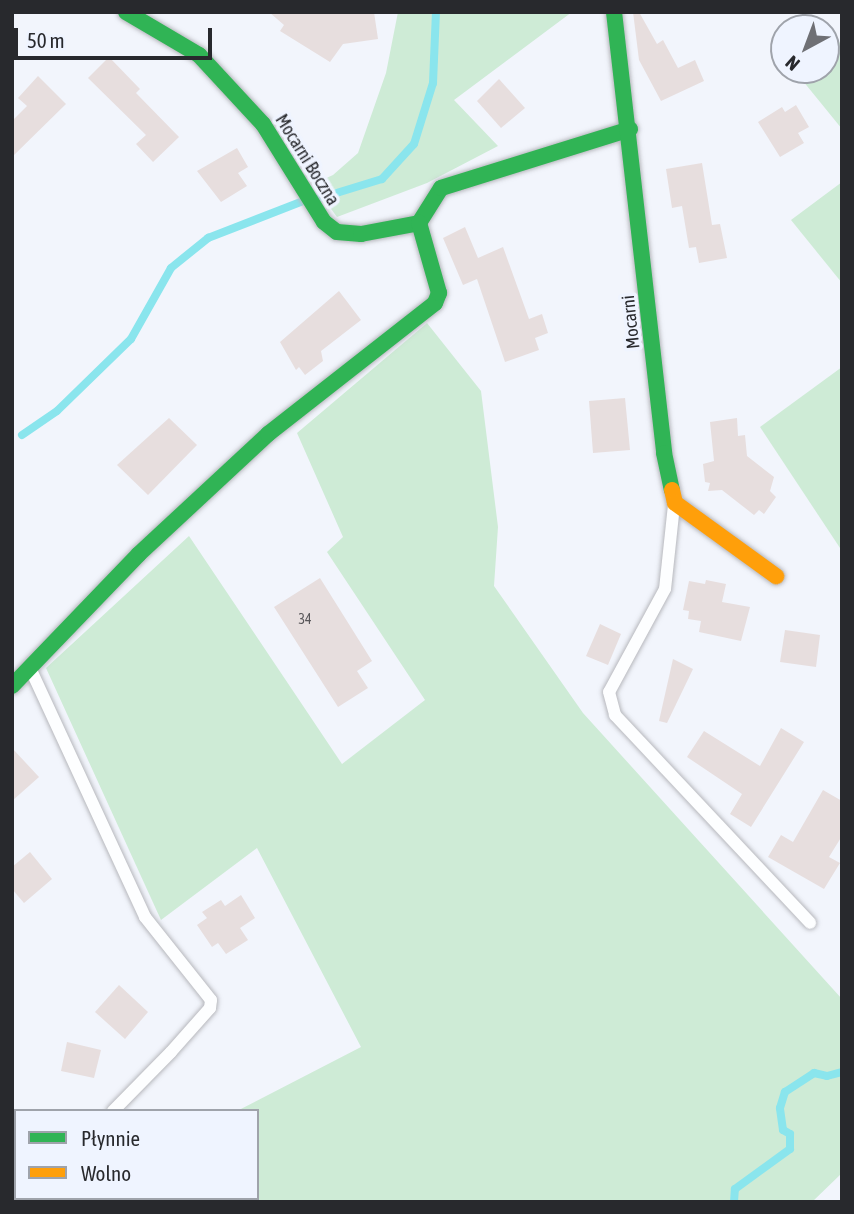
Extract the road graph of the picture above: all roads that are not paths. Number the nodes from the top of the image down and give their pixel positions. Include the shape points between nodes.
1 (126, 12) edge
2 (614, 12) edge
3 (630, 129) junction
4 (419, 223) junction
5 (674, 503) junction
6 (776, 576) dead end
7 (30, 669) junction
8 (12, 687) edge
9 (810, 923) dead end
10 (115, 1109) edge

1 - 4 street, Mocarni Boczna via 198,55 263,124 324,222 337,232 361,234
2 - 3 street, Mocarni
3 - 4 street via 599,134 441,188
3 - 5 street, Mocarni via 664,453
4 - 7 street via 439,293 435,303 268,434 139,554
5 - 6 street
5 - 9 lane via 665,589 609,692 615,715
7 - 8 street
7 - 10 lane via 38,677 145,917 211,1000 210,1008

